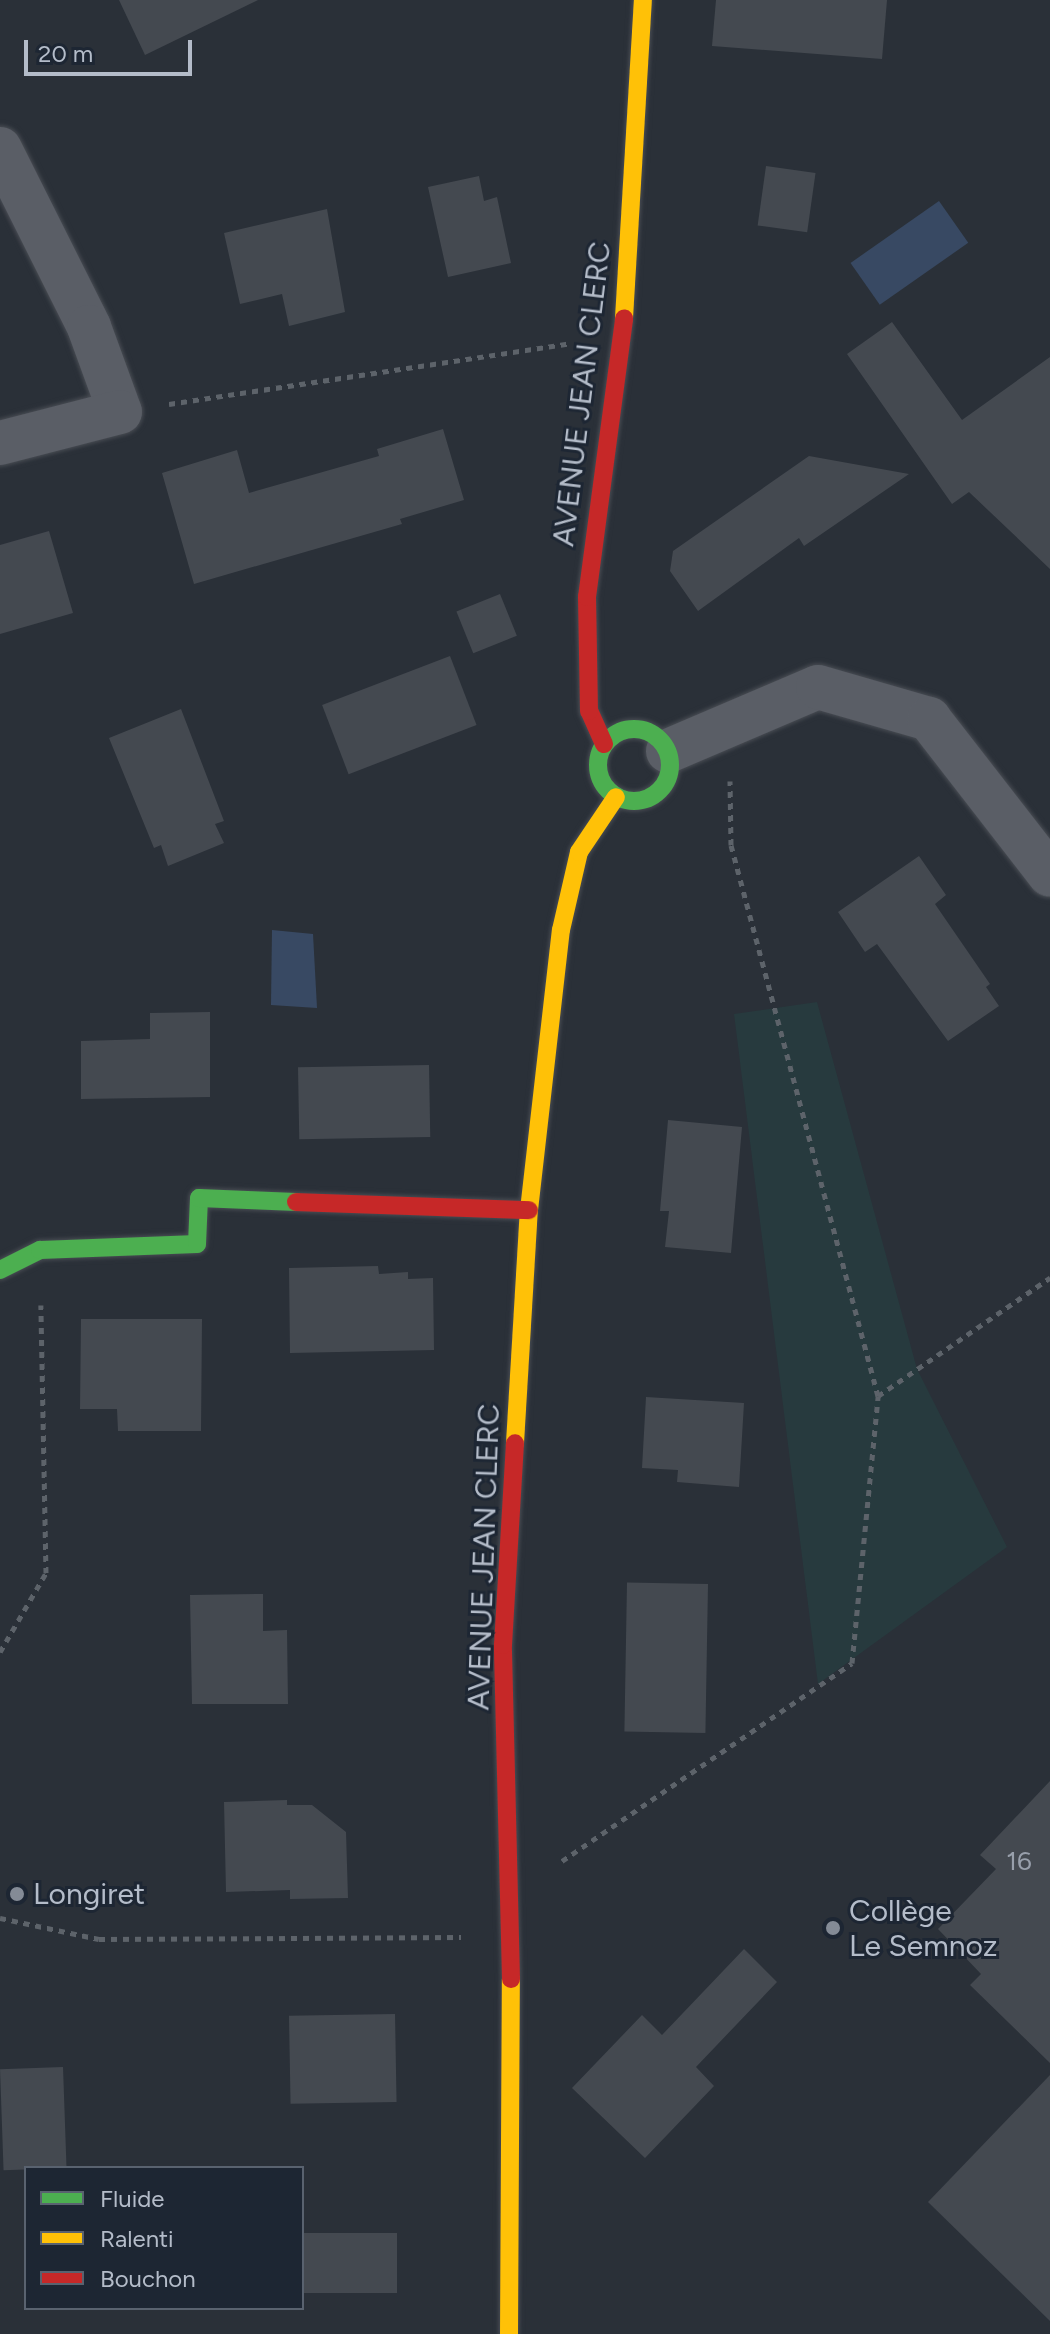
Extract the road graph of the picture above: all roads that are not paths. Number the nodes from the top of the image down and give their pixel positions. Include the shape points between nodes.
1 (643, 0) edge
2 (0, 149) edge
3 (0, 443) edge
4 (604, 744) junction
5 (668, 751) junction
6 (616, 797) junction
7 (1050, 875) edge
8 (529, 1210) junction
9 (0, 1270) edge
10 (509, 2334) edge

1 - 4 street, AVENUE JEAN CLERC via 623,334 587,597 589,711
2 - 3 street via 89,327 120,412
4 - 5 street via 625,729 651,733
4 - 6 street, AVENUE JEAN CLERC via 597,763 601,782
5 - 6 street via 670,769 664,785 651,797 634,802
5 - 7 street via 818,687 929,719
6 - 8 street, AVENUE JEAN CLERC via 579,852 561,930
8 - 9 street via 199,1198 197,1244 40,1250
8 - 10 street, AVENUE JEAN CLERC via 503,1645 511,1937

